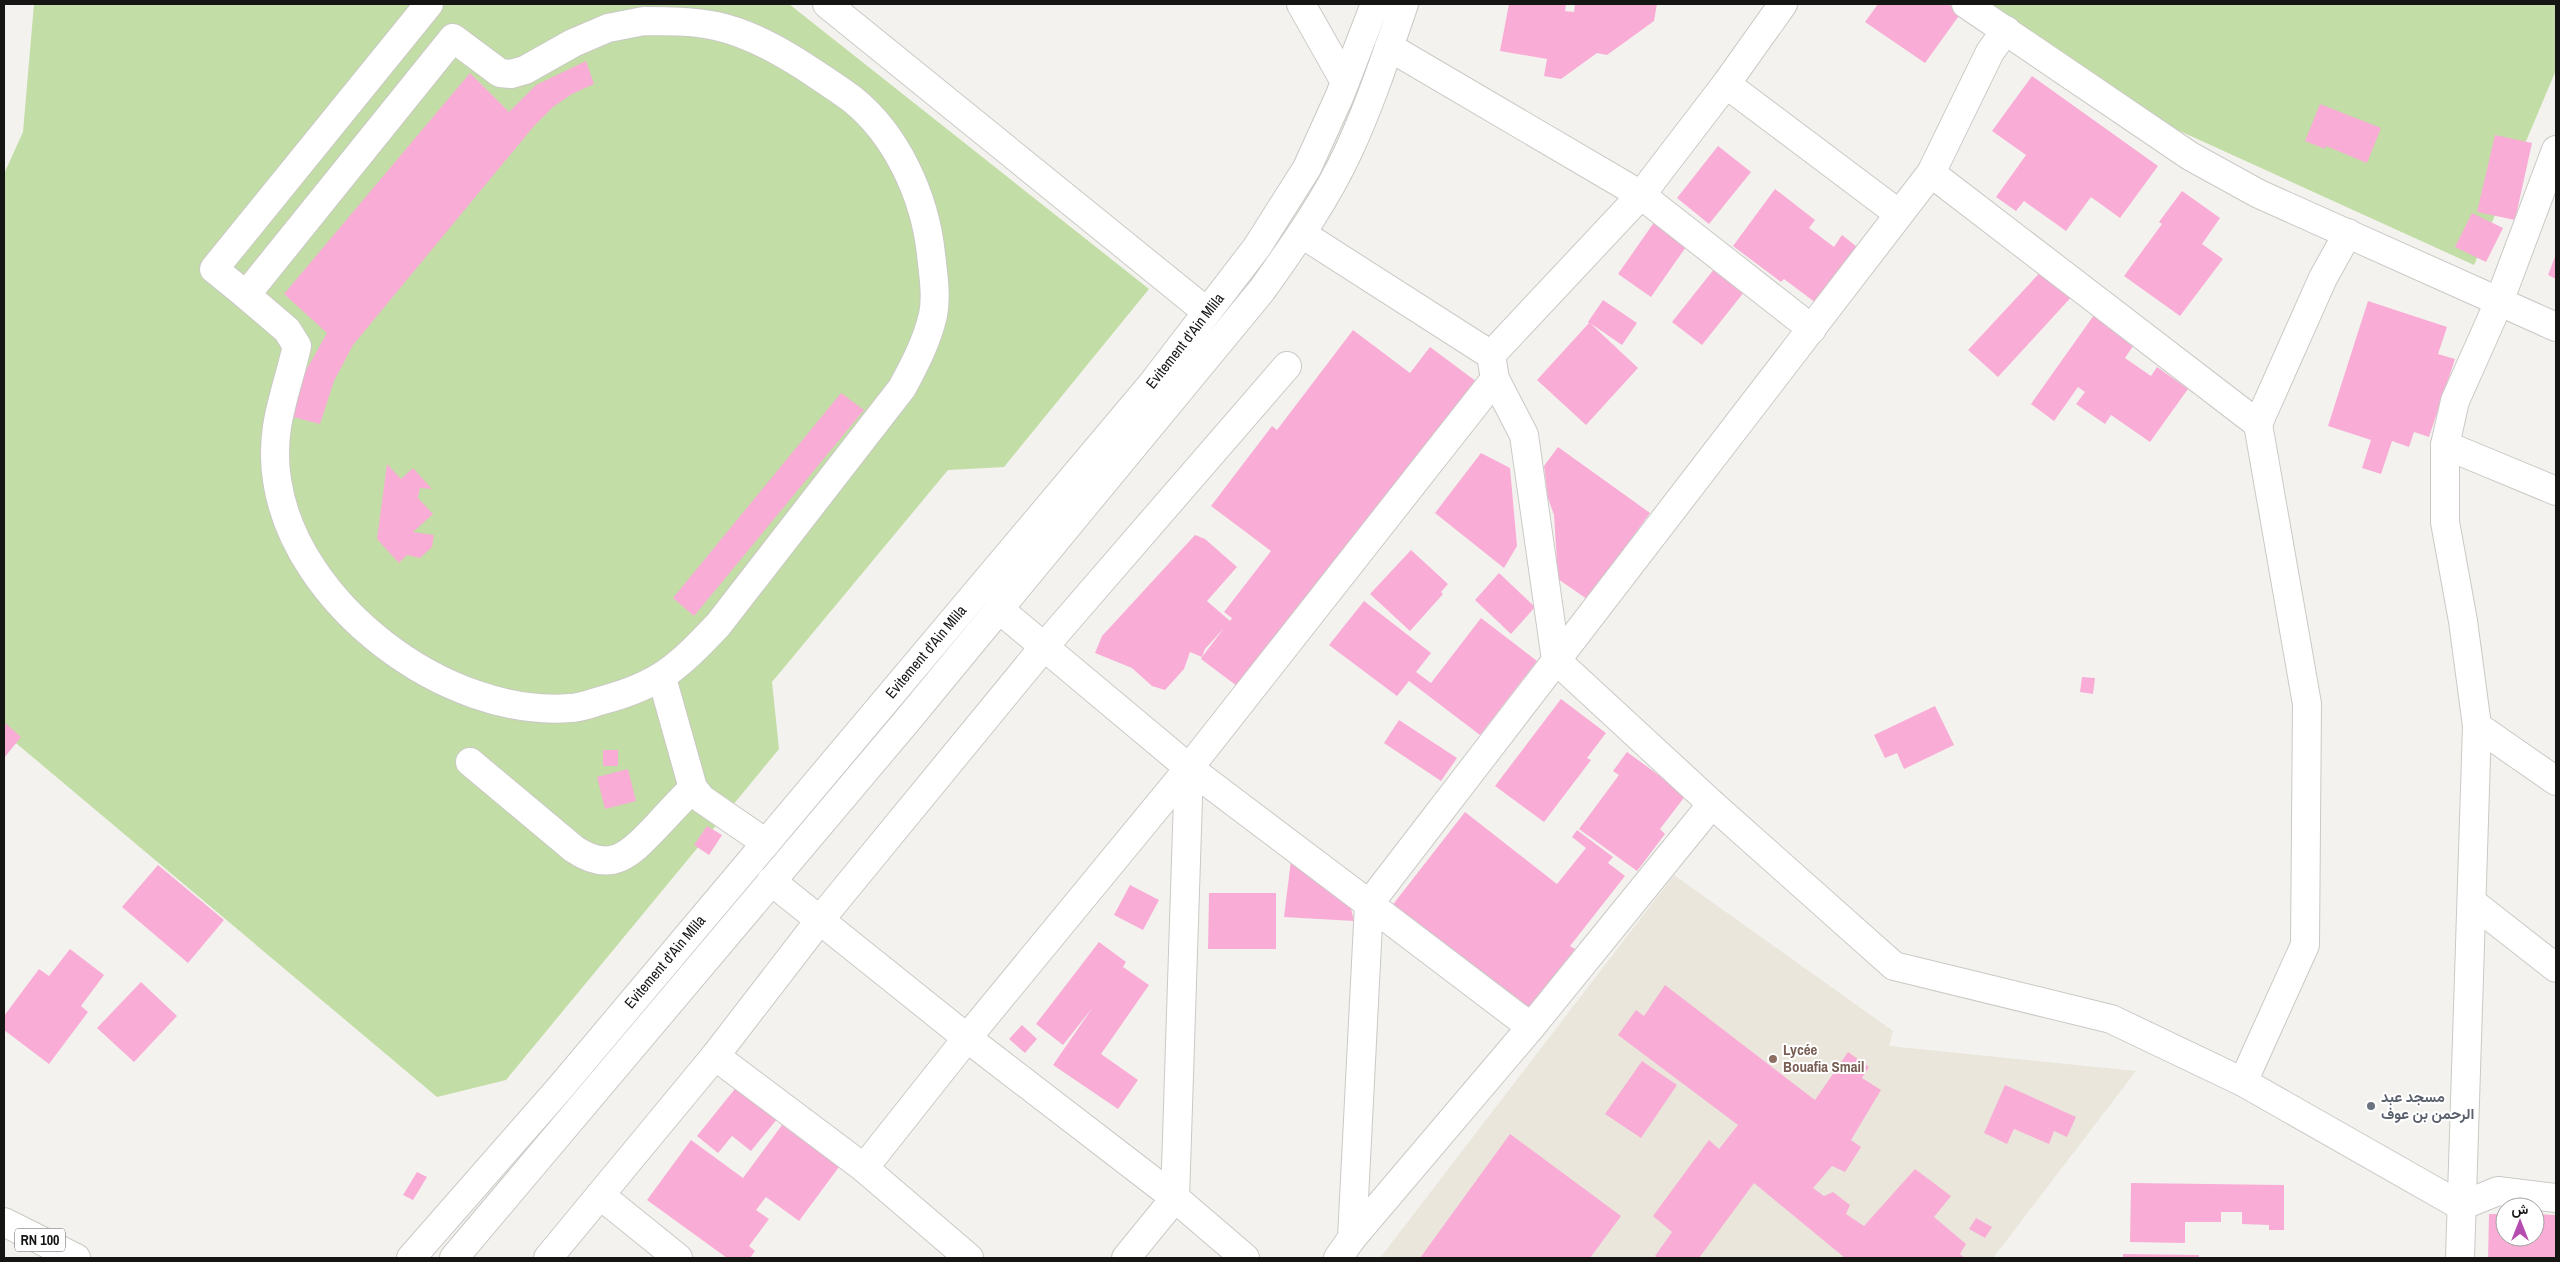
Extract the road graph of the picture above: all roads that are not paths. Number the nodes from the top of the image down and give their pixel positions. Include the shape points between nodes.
1 (826, 4) edge
2 (1301, 4) edge
3 (1375, 4) edge
4 (1404, 4) edge
5 (1783, 4) edge
6 (1966, 4) edge
7 (426, 8) edge
8 (2006, 30) junction
9 (453, 38) junction
10 (1389, 47) junction
11 (1345, 82) junction
12 (1726, 84) junction
13 (2556, 150) edge
14 (1931, 173) junction
15 (1641, 195) junction
16 (1899, 214) junction
17 (2348, 232) junction
18 (1302, 234) junction
19 (246, 295) junction
20 (2499, 302) junction
21 (1207, 312) junction
22 (2556, 327) edge
23 (1812, 329) junction
24 (1287, 366) dead end
25 (1493, 367) junction
26 (2258, 424) junction
27 (2445, 445) junction
28 (2556, 491) edge
29 (999, 609) junction
30 (1043, 648) junction
31 (1556, 660) junction
32 (662, 678) junction
33 (2477, 726) junction
34 (470, 762) dead end
35 (1189, 768) junction
36 (2556, 781) edge
37 (693, 788) junction
38 (1712, 804) junction
39 (766, 843) junction
40 (772, 881) junction
41 (2473, 903) junction
42 (1369, 904) junction
43 (819, 922) junction
44 (2556, 968) edge
45 (1531, 1027) junction
46 (967, 1038) junction
47 (715, 1056) junction
48 (2243, 1082) junction
49 (864, 1168) junction
50 (600, 1195) junction
51 (1175, 1198) junction
52 (2556, 1198) edge
53 (2461, 1206) junction
54 (4, 1222) edge
55 (1345, 1248) edge
56 (76, 1258) edge
57 (411, 1258) edge
58 (454, 1258) edge
59 (548, 1258) edge
60 (678, 1258) edge
61 (969, 1258) edge
62 (1126, 1258) edge
63 (1245, 1258) edge
64 (2460, 1258) edge

1 - 21 main road
2 - 11 main road
3 - 11 main road, Evitement d'Ain Mlila
4 - 10 main road, Evitement d'Ain Mlila
5 - 12 main road
6 - 8 main road
7 - 9 main road
7 - 19 main road via 214,268
8 - 14 main road via 1990,52
8 - 17 main road via 2190,156 2259,194
9 - 19 main road
9 - 32 main road via 500,73 511,74 608,28 644,21 685,21 717,26 750,37 782,52 853,100 881,129 900,157 917,194 929,234 934,313 922,350 902,388 718,625 685,660
10 - 15 main road
10 - 18 main road, Evitement d'Ain Mlila via 1348,152
11 - 21 main road, Evitement d'Ain Mlila via 1308,168 1258,247
12 - 15 main road
12 - 16 main road
13 - 20 main road
14 - 16 main road
14 - 26 main road
15 - 23 main road
15 - 25 main road
16 - 23 main road
17 - 20 main road
17 - 26 main road via 2323,278
18 - 25 main road
18 - 29 main road, Evitement d'Ain Mlila via 1262,290
19 - 32 main road via 287,330 297,346 281,400 275,436 277,480 289,525 310,565 375,638 409,662 455,687 490,700 526,707 571,708 621,696
20 - 22 main road
20 - 27 main road via 2455,401
21 - 39 main road, Evitement d'Ain Mlila via 1152,384
23 - 31 main road
24 - 30 main road
25 - 31 main road via 1524,435
25 - 35 main road
26 - 48 main road via 2307,704 2305,945
27 - 28 main road
27 - 33 main road via 2445,522
29 - 30 main road
29 - 40 main road, Evitement d'Ain Mlila
30 - 35 main road
30 - 43 main road
31 - 38 main road
31 - 42 main road
32 - 37 main road
33 - 36 main road
33 - 41 main road
34 - 37 main road via 574,849 589,859 605,861 620,859 634,851
35 - 42 main road
35 - 46 main road
35 - 51 main road
37 - 39 main road via 702,799
38 - 45 main road
38 - 48 main road via 1894,966 2111,1019
39 - 57 main road, Evitement d'Ain Mlila via 560,1088
40 - 43 main road
40 - 58 main road, Evitement d'Ain Mlila
41 - 44 main road
41 - 53 main road
42 - 45 main road
42 - 55 main road
43 - 46 main road
43 - 47 main road
45 - 55 main road
46 - 49 main road
46 - 51 main road
47 - 49 main road
47 - 50 main road
48 - 53 main road
49 - 61 main road
50 - 59 main road
50 - 60 main road
51 - 62 main road
51 - 63 main road
52 - 53 main road via 2498,1191
53 - 64 main road
54 - 56 main road, RN 100

